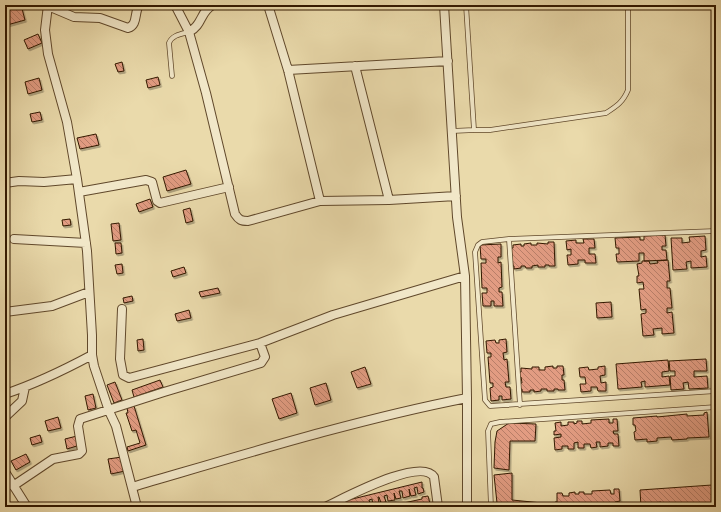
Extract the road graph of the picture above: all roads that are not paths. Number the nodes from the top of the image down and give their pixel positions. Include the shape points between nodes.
1 (139, 5) edge
2 (176, 5) edge
3 (213, 5) edge
4 (268, 5) edge
5 (444, 5) edge
6 (466, 5) edge
7 (628, 5) edge
8 (48, 6) edge
9 (189, 32) junction
10 (448, 61) junction
11 (355, 66) junction
12 (288, 70) junction
13 (172, 76) dead end
14 (474, 130) junction
15 (452, 131) junction
16 (77, 179) junction
17 (5, 183) edge
18 (229, 187) junction
19 (79, 192) junction
20 (456, 196) junction
21 (389, 200) junction
22 (320, 201) junction
23 (716, 231) edge
24 (14, 239) dead end
25 (509, 239) junction
26 (86, 243) junction
27 (465, 276) junction
28 (89, 292) junction
29 (122, 309) dead end
30 (5, 312) edge
31 (260, 343) junction
32 (92, 355) junction
33 (26, 387) junction
34 (716, 391) edge
35 (5, 394) edge
36 (467, 398) junction
37 (520, 405) junction
38 (716, 407) edge
39 (109, 411) junction
40 (5, 417) edge
41 (5, 472) edge
42 (13, 486) junction
43 (132, 486) junction
44 (330, 506) edge
45 (27, 507) edge
46 (137, 507) edge
47 (438, 507) edge
48 (466, 507) edge
49 (491, 507) edge

1 - 8 street via 135,23 128,28 100,18 74,18
2 - 9 street
3 - 9 street via 206,10 195,29
4 - 12 street
5 - 10 street
6 - 14 lane
7 - 14 lane via 628,90 624,100 613,109 606,113 490,130
8 - 16 street via 45,30 48,54 66,117
9 - 13 lane via 170,40
9 - 18 street
10 - 11 street
10 - 15 street
11 - 12 street
11 - 21 street
12 - 22 street
14 - 15 lane
15 - 20 street
16 - 17 street
16 - 19 street
18 - 19 street via 160,203 157,201 152,182 146,180
18 - 22 street via 235,214 242,221
19 - 26 street
20 - 21 street
20 - 27 street
21 - 22 street
23 - 25 lane
24 - 26 street
25 - 37 lane
25 - 37 lane via 482,242 475,252 485,400 490,406
26 - 28 street
27 - 31 street via 333,315
27 - 36 street
28 - 30 street via 52,306
28 - 32 street
29 - 31 street via 120,359 123,375 129,378
31 - 39 street via 265,357 261,363
32 - 33 street
32 - 39 street
33 - 35 street
33 - 40 street via 22,401
34 - 37 lane
36 - 43 street via 426,406
36 - 48 street
38 - 49 lane via 491,424 488,431
39 - 42 street via 80,419 78,426 83,449 80,453 53,459
39 - 43 street via 116,426
41 - 42 street
42 - 45 street
43 - 46 street
44 - 47 street via 393,476 418,471 428,472 434,477

